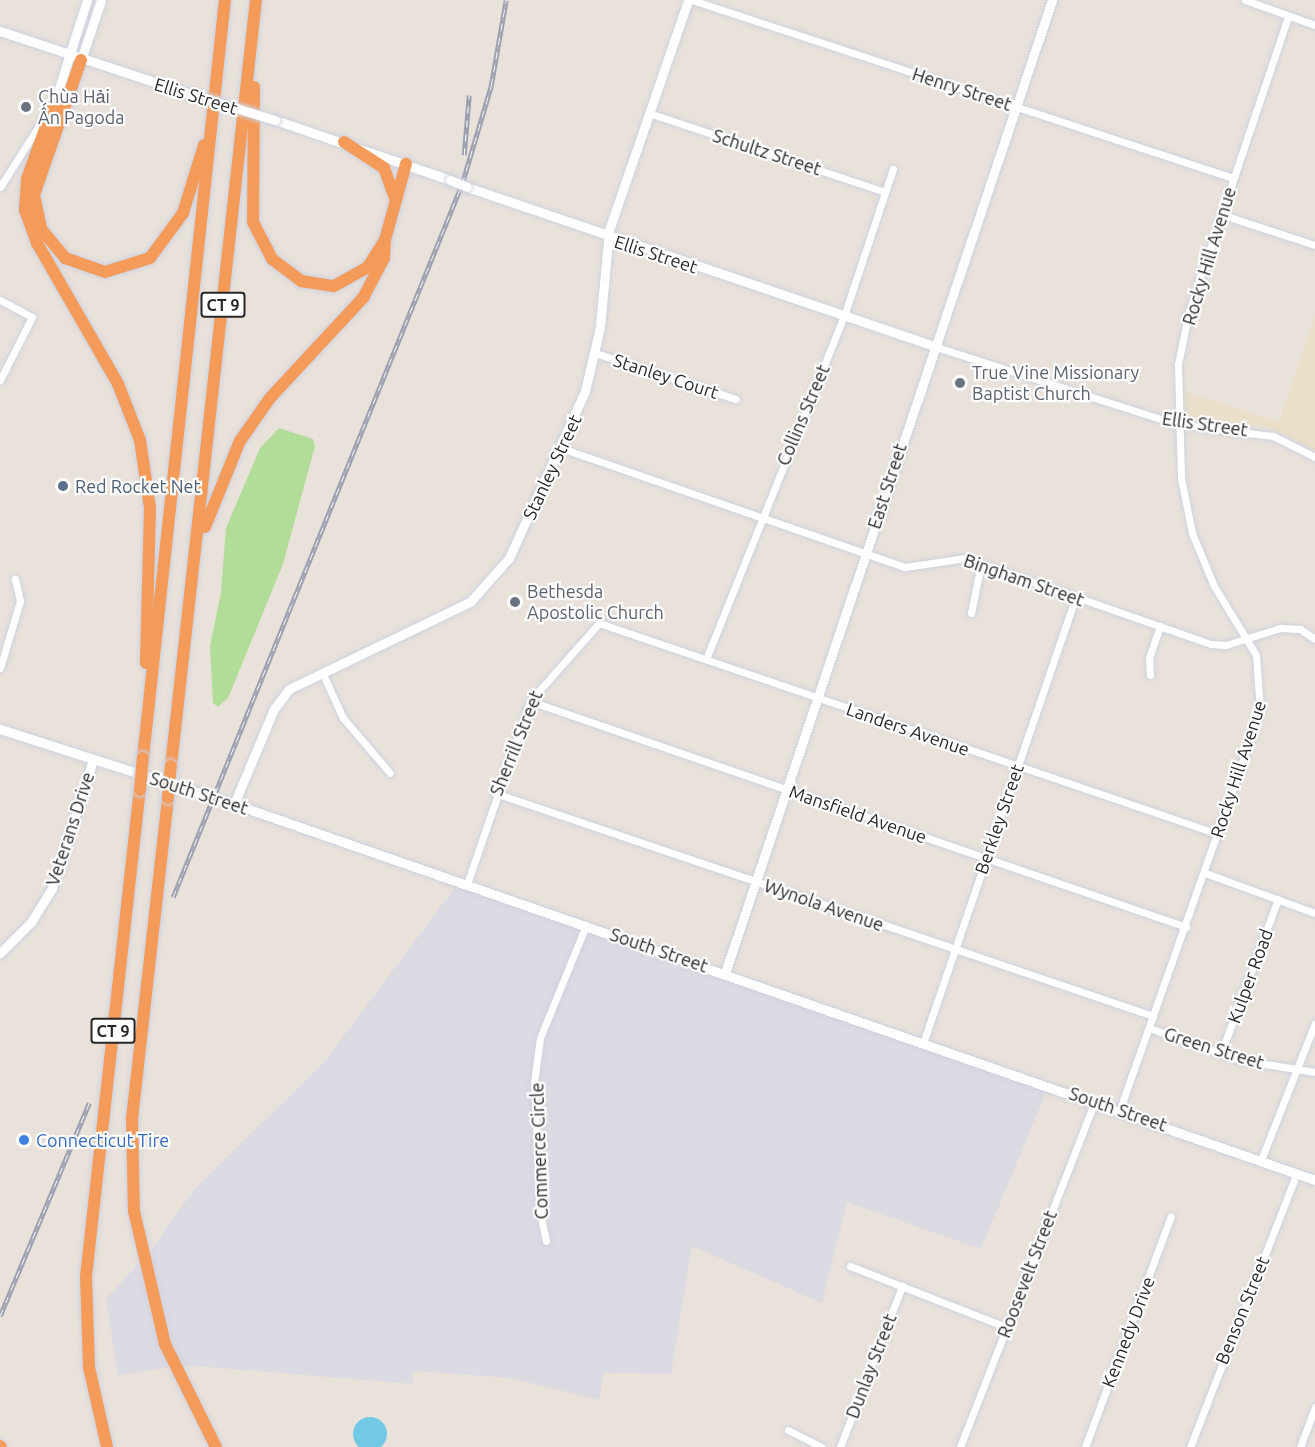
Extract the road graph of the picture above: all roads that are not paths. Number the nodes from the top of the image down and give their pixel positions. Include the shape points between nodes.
1 (87, 0) edge
2 (101, 0) edge
3 (225, 0) edge
4 (256, 0) edge
5 (690, 0) edge
6 (1052, 0) edge
7 (1245, 0) edge
8 (1272, 0) edge
9 (1269, 9) junction
10 (1288, 16) junction
11 (1315, 25) edge
12 (0, 31) edge
13 (252, 45) junction
14 (76, 57) junction
15 (54, 104) junction
16 (1012, 106) junction
17 (649, 113) junction
18 (212, 121) junction
19 (344, 142) junction
20 (406, 164) junction
21 (893, 169) dead end
22 (1233, 178) junction
23 (0, 187) edge
24 (885, 192) junction
25 (395, 204) junction
26 (1223, 215) junction
27 (608, 238) junction
28 (385, 240) junction
29 (1315, 245) edge
30 (0, 300) edge
31 (844, 316) junction
32 (933, 346) junction
33 (595, 353) junction
34 (0, 380) edge
35 (736, 399) dead end
36 (1176, 424) junction
37 (561, 448) junction
38 (1315, 458) edge
39 (758, 519) junction
40 (864, 554) junction
41 (981, 564) junction
42 (194, 566) junction
43 (15, 579) dead end
44 (1076, 597) junction
45 (971, 613) dead end
46 (599, 623) joint
47 (1160, 626) junction
48 (1247, 639) junction
49 (1315, 639) edge
50 (706, 659) junction
51 (0, 668) edge
52 (322, 672) junction
53 (1150, 675) dead end
54 (817, 697) junction
55 (530, 701) junction
56 (149, 708) junction
57 (0, 729) edge
58 (93, 760) junction
59 (1017, 766) junction
60 (390, 773) dead end
61 (786, 789) junction
62 (495, 793) junction
63 (234, 804) junction
64 (1218, 834) junction
65 (986, 857) junction
66 (1205, 873) junction
67 (755, 881) junction
68 (467, 884) junction
69 (1278, 900) junction
70 (1315, 913) edge
71 (586, 925) junction
72 (1186, 927) junction
73 (953, 950) junction
74 (0, 953) edge
75 (725, 973) junction
76 (1153, 1016) junction
77 (1315, 1023) edge
78 (1149, 1028) junction
79 (924, 1041) junction
80 (1221, 1053) junction
81 (1300, 1066) junction
82 (1315, 1072) edge
83 (1095, 1100) junction
84 (1120, 1108) junction
85 (1261, 1160) junction
86 (1297, 1173) junction
87 (1315, 1179) edge
88 (1172, 1216) dead end
89 (546, 1241) dead end
90 (850, 1266) dead end
91 (902, 1286) junction
92 (1006, 1327) junction
93 (1315, 1407) edge
94 (788, 1430) dead end
95 (107, 1447) edge
96 (216, 1447) edge
97 (822, 1447) edge
98 (840, 1447) edge
99 (960, 1447) edge
100 (1085, 1447) edge
101 (1190, 1447) edge
102 (1300, 1447) edge

1 - 14 main road
2 - 14 main road
3 - 18 highway, CT 9
4 - 13 highway, CT 9
5 - 16 street, Henry Street
5 - 17 main road, Stanley Street
6 - 16 main road, East Street
7 - 9 street
8 - 9 street
9 - 10 street
10 - 11 street
10 - 22 street, Rocky Hill Avenue
12 - 14 main road, Ellis Street
13 - 28 highway via 250,198 266,251 295,278 331,286 363,272
13 - 42 highway, CT 9
14 - 15 main road
14 - 18 highway via 34,200 44,236 77,265 118,271 159,249 186,204
14 - 19 main road, Ellis Street, bridge
15 - 23 street
15 - 56 highway via 27,179 25,210 37,243 118,384 140,440 150,508
16 - 22 street, Henry Street
16 - 32 main road, East Street
17 - 24 street, Schultz Street
17 - 27 main road, Stanley Street
18 - 56 highway, CT 9
19 - 20 main road, Ellis Street
19 - 25 highway via 384,168
20 - 25 highway
20 - 27 main road, Ellis Street, bridge
21 - 24 street, Collins Street
22 - 26 street, Rocky Hill Avenue
24 - 31 street, Collins Street
25 - 28 highway
26 - 29 street
26 - 36 street, Rocky Hill Avenue via 1188,311 1178,364
27 - 31 main road, Ellis Street
27 - 33 main road, Stanley Street
28 - 42 highway via 384,258 365,294 270,398 240,441 213,497
30 - 34 street via 32,317
31 - 32 main road, Ellis Street
31 - 39 street, Collins Street
32 - 36 street, Ellis Street
32 - 40 main road, East Street
33 - 35 street, Stanley Court
33 - 37 main road, Stanley Street
36 - 38 street, Ellis Street via 1273,436
36 - 48 street, Rocky Hill Avenue via 1192,533 1214,586
37 - 39 street, Bingham Street
37 - 52 main road, Stanley Street via 509,558 476,597
39 - 40 street, Bingham Street
39 - 50 street, Collins Street
40 - 41 street, Bingham Street via 916,568 953,557
40 - 54 main road, East Street
41 - 44 street, Bingham Street
41 - 45 street
42 - 96 highway, CT 9, bridge via 132,1118 135,1228 153,1308 180,1382
43 - 51 street via 20,601
44 - 47 street, Bingham Street
44 - 59 street, Berkley Street
46 - 50 street, Landers Avenue
46 - 55 street, Sherrill Street via 539,684
47 - 48 street, Bingham Street via 1211,644
47 - 53 street via 1149,658
48 - 49 street, Bingham Street via 1291,627
48 - 64 street, Rocky Hill Avenue via 1261,673 1260,711
50 - 54 street, Landers Avenue
52 - 60 street via 343,718
52 - 63 main road, Stanley Street via 295,685 279,701
54 - 59 street, Landers Avenue
54 - 61 main road, East Street
55 - 61 street, Mansfield Avenue
55 - 62 street, Sherrill Street
56 - 95 highway, CT 9, bridge via 87,1272 86,1322 92,1386
57 - 58 main road, South Street
58 - 63 main road, South Street
58 - 74 main road, Veterans Drive via 52,889 31,922
59 - 64 street, Landers Avenue
59 - 65 street, Berkley Street
61 - 65 street, Mansfield Avenue
61 - 67 main road, East Street
62 - 67 street, Wynola Avenue
62 - 68 street, Sherrill Street
63 - 68 main road, South Street
64 - 66 street, Rocky Hill Avenue
65 - 72 street, Mansfield Avenue
65 - 73 street, Berkley Street
66 - 69 street
66 - 72 street, Rocky Hill Avenue
67 - 73 street, Wynola Avenue
67 - 75 main road, East Street
68 - 71 main road, South Street
69 - 70 street
69 - 80 street, Kulper Road
71 - 75 main road, South Street
71 - 89 street, Commerce Circle via 540,1038 534,1082 540,1213
72 - 76 street, Rocky Hill Avenue
73 - 76 street, Wynola Avenue
73 - 79 street, Berkley Street
75 - 79 main road, South Street
76 - 78 street, Rocky Hill Avenue
77 - 81 street
78 - 80 street, Green Street
78 - 84 street, Rocky Hill Avenue
79 - 83 main road, South Street
80 - 81 street, Green Street via 1271,1066
81 - 82 street, Green Street
81 - 85 street
83 - 84 main road, South Street
83 - 92 street, Roosevelt Street
84 - 85 main road, South Street
85 - 86 main road, South Street
86 - 87 main road, South Street
86 - 101 street, Benson Street
88 - 100 street, Kennedy Drive
90 - 91 street
91 - 92 street
91 - 98 street, Dunlay Street
92 - 99 street, Roosevelt Street
93 - 102 street
94 - 97 street

